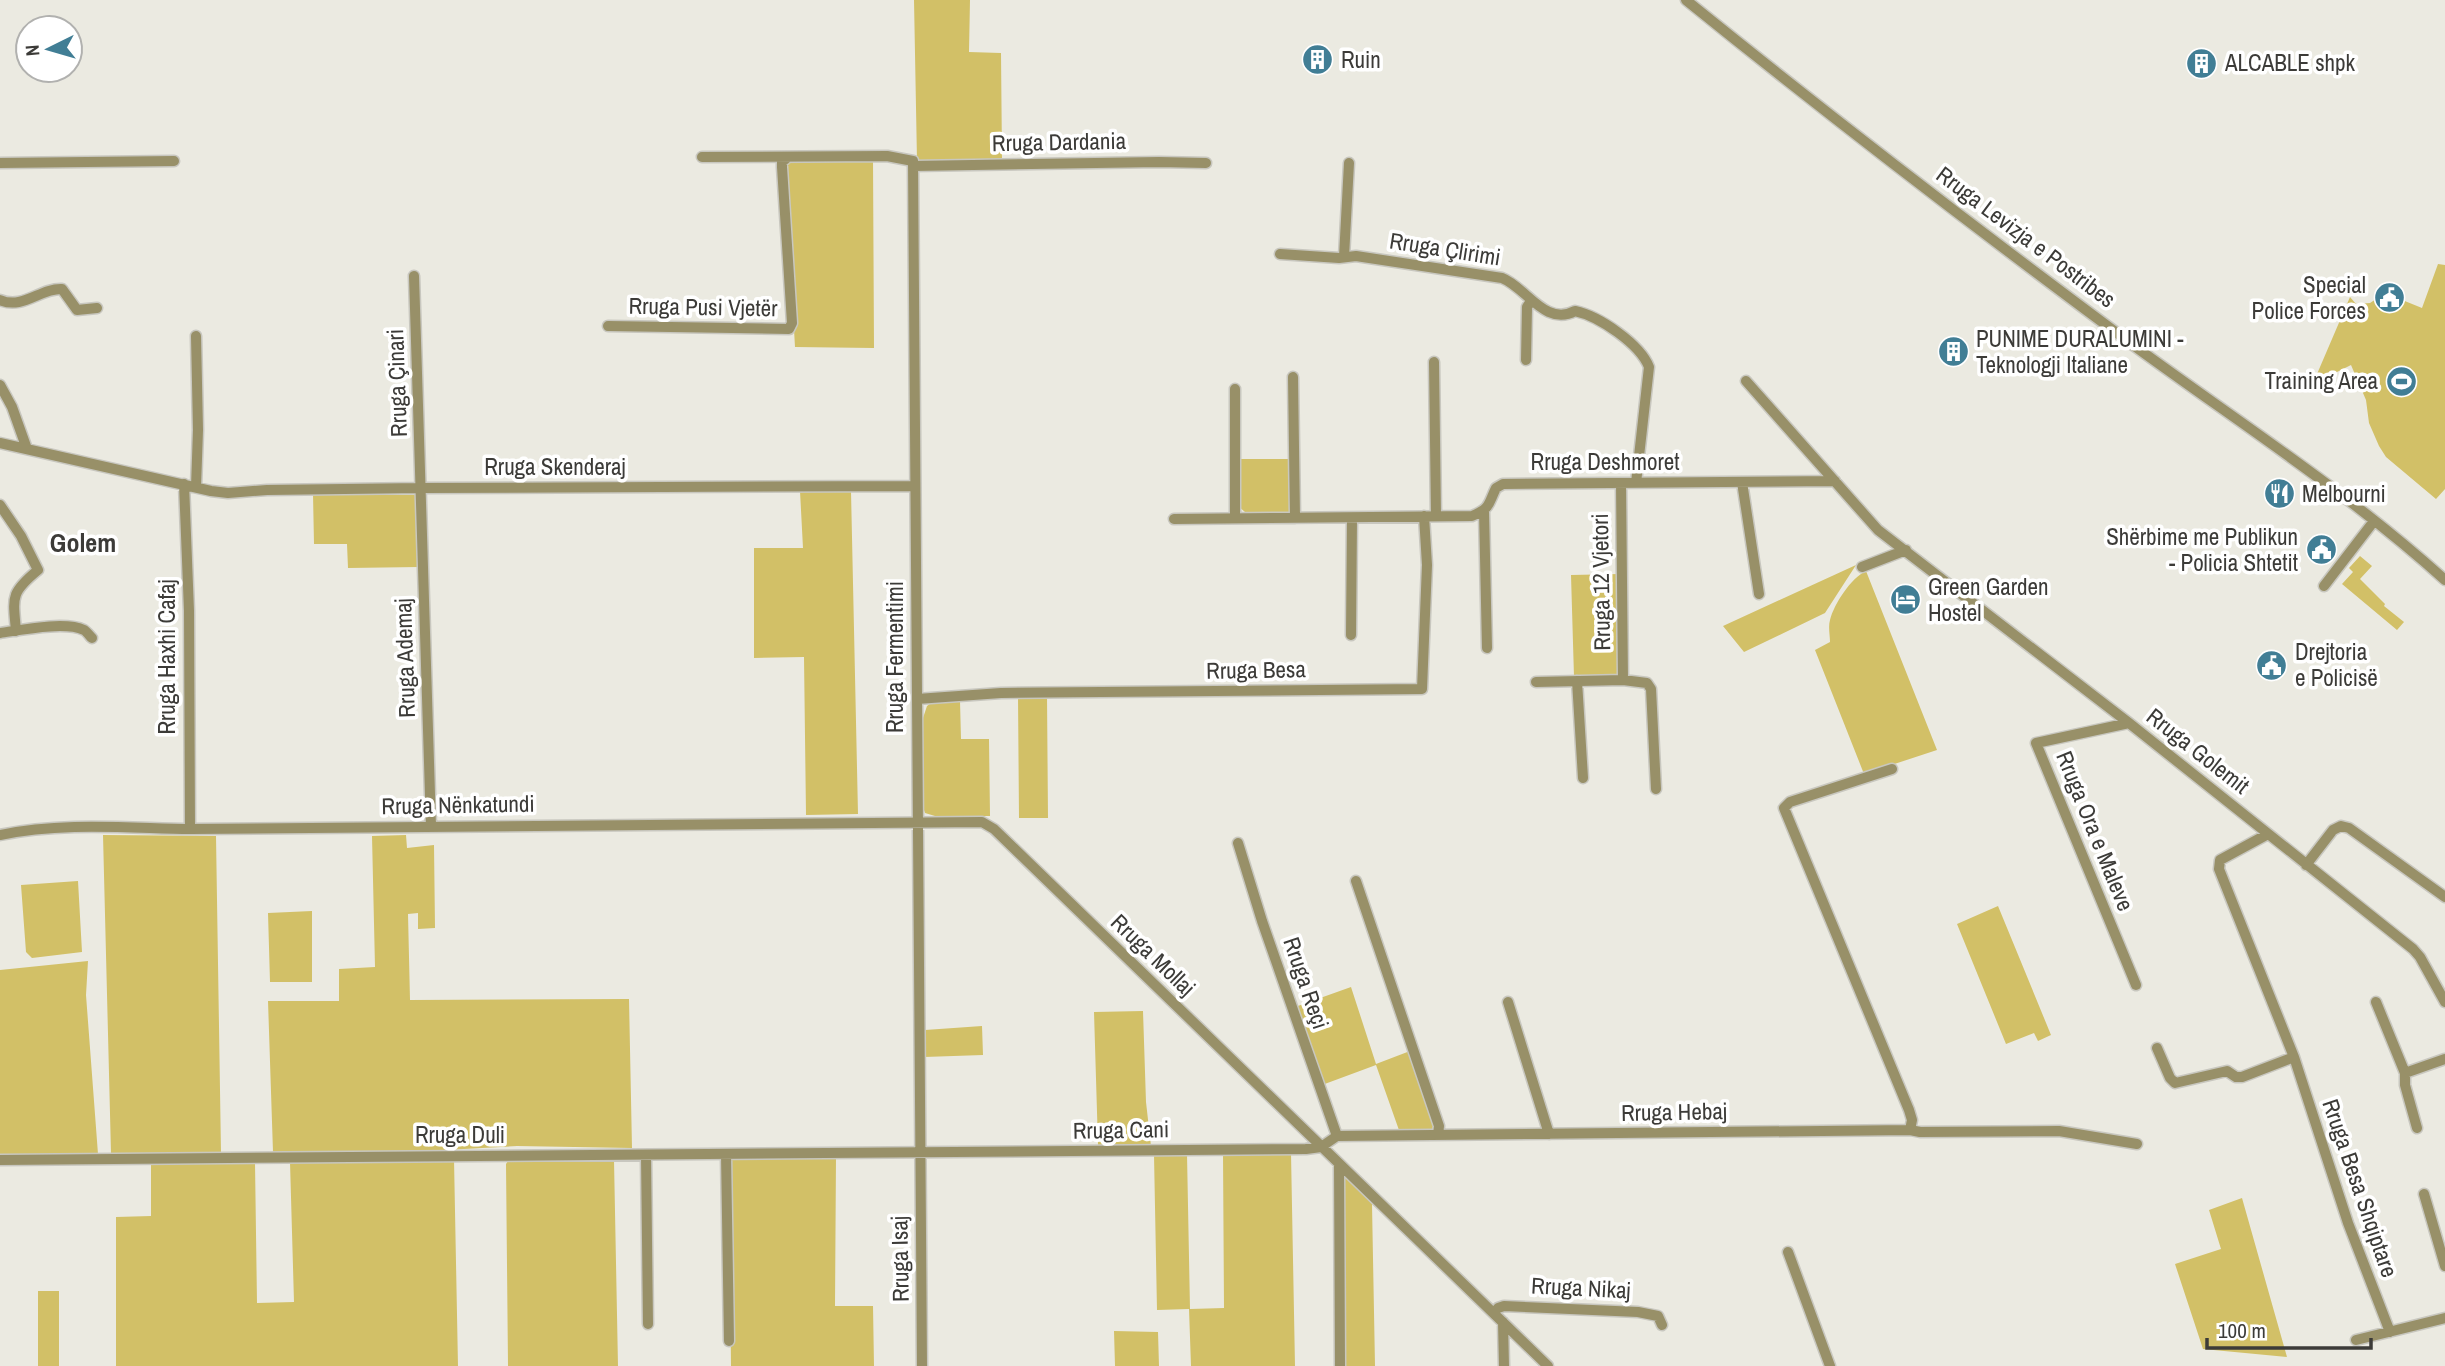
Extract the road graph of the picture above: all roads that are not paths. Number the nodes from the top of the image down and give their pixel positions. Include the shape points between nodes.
1 (1686, 0) edge
2 (788, 156) junction
3 (702, 157) dead end
4 (174, 161) dead end
5 (0, 163) edge
6 (1206, 163) dead end
7 (1349, 163) dead end
8 (913, 164) junction
9 (1280, 254) dead end
10 (1344, 257) junction
11 (415, 276) dead end
12 (0, 300) edge
13 (1531, 301) junction
14 (97, 308) dead end
15 (608, 326) dead end
16 (196, 336) dead end
17 (1526, 360) dead end
18 (1434, 362) dead end
19 (1293, 377) dead end
20 (1745, 381) dead end
21 (0, 385) edge
22 (1235, 389) dead end
23 (0, 443) edge
24 (27, 449) junction
25 (1835, 481) junction
26 (1621, 482) junction
27 (1742, 482) junction
28 (1636, 483) junction
29 (184, 484) junction
30 (915, 486) junction
31 (196, 487) junction
32 (421, 488) junction
33 (0, 505) edge
34 (1484, 511) junction
35 (1430, 516) junction
36 (1235, 517) junction
37 (1295, 518) junction
38 (1352, 518) junction
39 (1174, 519) dead end
40 (2374, 521) junction
41 (1906, 550) junction
42 (1862, 567) dead end
43 (2445, 580) edge
44 (2324, 586) dead end
45 (1759, 594) dead end
46 (16, 631) junction
47 (0, 633) edge
48 (1351, 635) dead end
49 (92, 638) dead end
50 (1487, 648) dead end
51 (1577, 681) junction
52 (1623, 681) junction
53 (1536, 682) dead end
54 (917, 699) junction
55 (2129, 723) junction
56 (1892, 769) dead end
57 (1583, 778) dead end
58 (1656, 789) dead end
59 (918, 821) junction
60 (431, 827) junction
61 (190, 829) junction
62 (2268, 834) junction
63 (0, 835) edge
64 (1238, 843) dead end
65 (2306, 865) junction
66 (1356, 881) dead end
67 (2445, 897) edge
68 (2136, 985) dead end
69 (1508, 1002) dead end
70 (2376, 1002) dead end
71 (2445, 1002) edge
72 (2157, 1048) dead end
73 (2294, 1057) junction
74 (2445, 1059) edge
75 (2405, 1073) junction
76 (2417, 1128) dead end
77 (1910, 1130) junction
78 (1549, 1134) junction
79 (1438, 1135) junction
80 (1337, 1136) junction
81 (2137, 1144) dead end
82 (1321, 1147) junction
83 (920, 1153) junction
84 (726, 1154) junction
85 (646, 1155) junction
86 (0, 1160) edge
87 (1339, 1164) junction
88 (2424, 1194) dead end
89 (1788, 1252) dead end
90 (2445, 1266) edge
91 (1494, 1313) junction
92 (2445, 1318) edge
93 (1503, 1322) junction
94 (648, 1324) dead end
95 (1662, 1325) dead end
96 (2390, 1332) junction
97 (2356, 1340) dead end
98 (729, 1341) dead end
99 (922, 1366) edge
100 (1340, 1366) edge
101 (1504, 1366) edge
102 (1548, 1366) edge
103 (1830, 1366) edge

1 - 40 street, Rruga Levizja e Postribes via 1956,211
2 - 3 street
2 - 8 street via 887,156
2 - 15 street, Rruga Pusi Vjetër via 782,167 789,330
4 - 5 street
6 - 8 street, Rruga Dardania
7 - 10 street
8 - 30 street, Rruga Fermentimi
9 - 10 street, Rruga Çlirimi
10 - 13 street, Rruga Çlirimi via 1502,278 1514,282
11 - 32 street, Rruga Çinari
12 - 14 street via 19,302 62,289 77,310
13 - 17 street
13 - 28 street, Rruga Çlirimi via 1560,315 1575,311 1593,316 1646,359 1649,367
16 - 31 street
18 - 35 street
19 - 37 street
20 - 25 street, Rruga Golemit
21 - 24 street
22 - 36 street
23 - 24 street, Rruga Skenderaj
24 - 29 street, Rruga Skenderaj
25 - 27 street, Rruga Deshmoret
25 - 41 street, Rruga Golemit via 1878,530
26 - 28 street, Rruga Deshmoret
26 - 34 street, Rruga Deshmoret via 1503,484
26 - 52 street, Rruga 12 Vjetori
27 - 28 street, Rruga Deshmoret
27 - 45 street
29 - 31 street, Rruga Skenderaj
29 - 61 street, Rruga Haxhi Cafaj
30 - 32 street, Rruga Skenderaj
30 - 54 street, Rruga Fermentimi
31 - 32 street, Rruga Skenderaj via 228,493
32 - 60 street, Rruga Ademaj
33 - 46 street via 38,570 16,590
34 - 35 street via 1472,516
34 - 50 street
35 - 38 street
35 - 54 street, Rruga Besa via 1422,689 1001,692
36 - 37 street
36 - 39 street
37 - 38 street
38 - 48 street
40 - 43 street, Rruga Levizja e Postribes
40 - 44 street
41 - 42 street
41 - 55 street, Rruga Golemit
46 - 47 street
46 - 49 street via 72,628
51 - 52 street, Rruga 12 Vjetori
51 - 53 street, Rruga 12 Vjetori
51 - 57 street, Rruga 12 Vjetori
52 - 58 street, Rruga 12 Vjetori via 1647,683 1651,689
54 - 59 street, Rruga Fermentimi
55 - 62 street, Rruga Golemit
55 - 68 street, Rruga Ora e Maleve via 2036,743
56 - 77 street via 1790,802 1784,808 1909,1110
59 - 60 street, Rruga Nënkatundi
59 - 82 street, Rruga Mollaj via 982,822 993,829
59 - 83 street, Rruga Fermentimi
60 - 61 street, Rruga Nënkatundi
61 - 63 street, Rruga Nënkatundi via 51,827
62 - 65 street, Rruga Golemit
62 - 73 street, Rruga Besa Shqiptare via 2218,864
64 - 80 street, Rruga Reçi
65 - 67 street via 2341,825
65 - 71 street, Rruga Golemit via 2413,949
66 - 79 street via 1439,1126
69 - 78 street
70 - 75 street
72 - 73 street via 2175,1083 2227,1071 2242,1077
73 - 96 street, Rruga Besa Shqiptare via 2347,1223
74 - 75 street
75 - 76 street
77 - 78 street, Rruga Hebaj
77 - 81 street, Rruga Hebaj via 2059,1131
78 - 79 street, Rruga Hebaj
79 - 80 street, Rruga Hebaj
80 - 82 street
82 - 83 street, Rruga Cani
82 - 87 street, Rruga Mollaj
83 - 84 street, Rruga Duli
83 - 99 street, Rruga Isaj
84 - 85 street, Rruga Duli
84 - 98 street
85 - 86 street, Rruga Duli
85 - 94 street
87 - 91 street, Rruga Mollaj
87 - 100 street
88 - 90 street
89 - 103 street
91 - 93 street, Rruga Mollaj
91 - 95 street, Rruga Nikaj via 1504,1306 1638,1312 1658,1316
92 - 96 street
93 - 101 street
93 - 102 street, Rruga Mollaj
96 - 97 street

